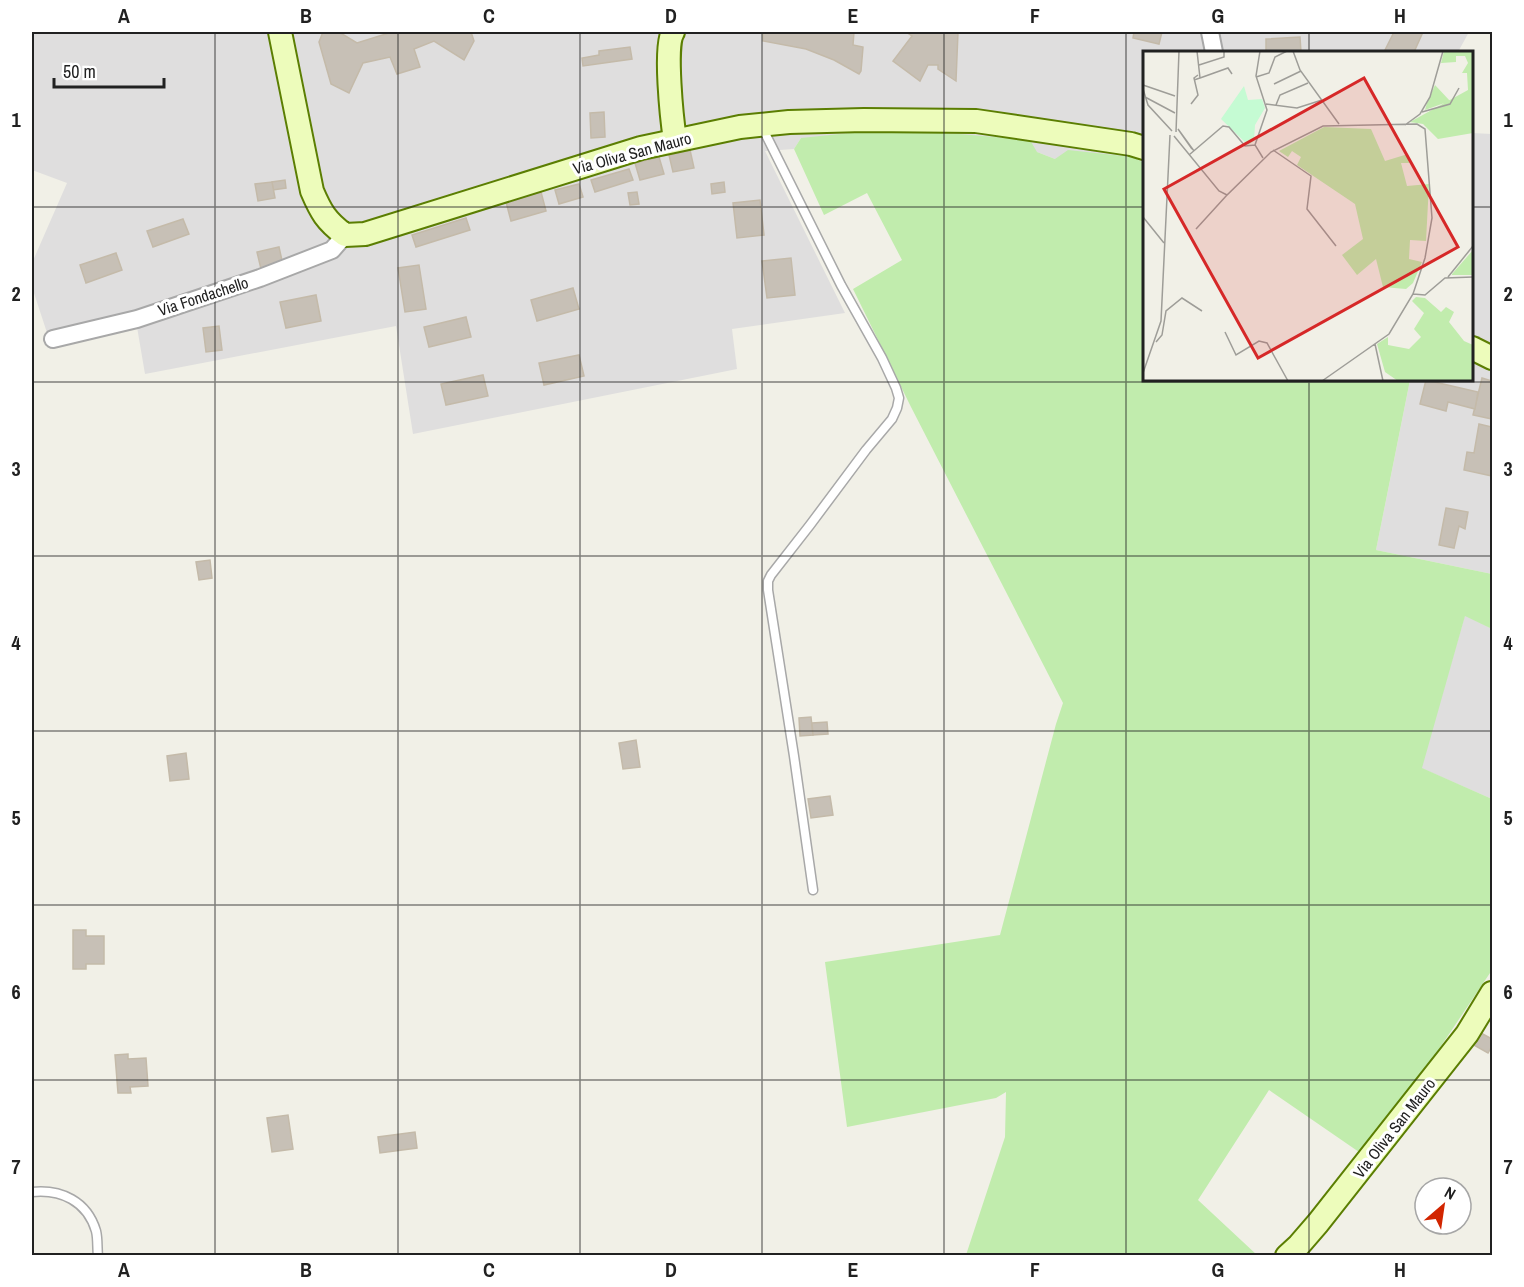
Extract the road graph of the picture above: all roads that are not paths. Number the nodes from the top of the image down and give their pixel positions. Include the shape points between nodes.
1 (280, 32) edge
2 (667, 32) edge
3 (1210, 32) edge
4 (1214, 51) edge
5 (761, 125) junction
6 (675, 140) junction
7 (1143, 148) edge
8 (345, 235) junction
9 (53, 339) dead end
10 (1473, 348) edge
11 (1492, 358) edge
12 (813, 890) dead end
13 (1492, 993) edge
14 (32, 1192) edge
15 (98, 1256) edge
16 (1287, 1256) edge

1 - 8 street via 312,191 321,213
2 - 6 street
3 - 4 street
5 - 6 street, Via Oliva San Mauro
5 - 7 street, Via Oliva San Mauro via 864,120 976,121
5 - 12 lane via 899,398 892,419 768,581
6 - 8 street, Via Oliva San Mauro via 365,234
8 - 9 street, Via Fondachello via 332,250 260,278 138,318
10 - 11 street
13 - 16 street, Via Oliva San Mauro via 1443,1066 1318,1223
14 - 15 lane via 61,1194 80,1204 96,1232

